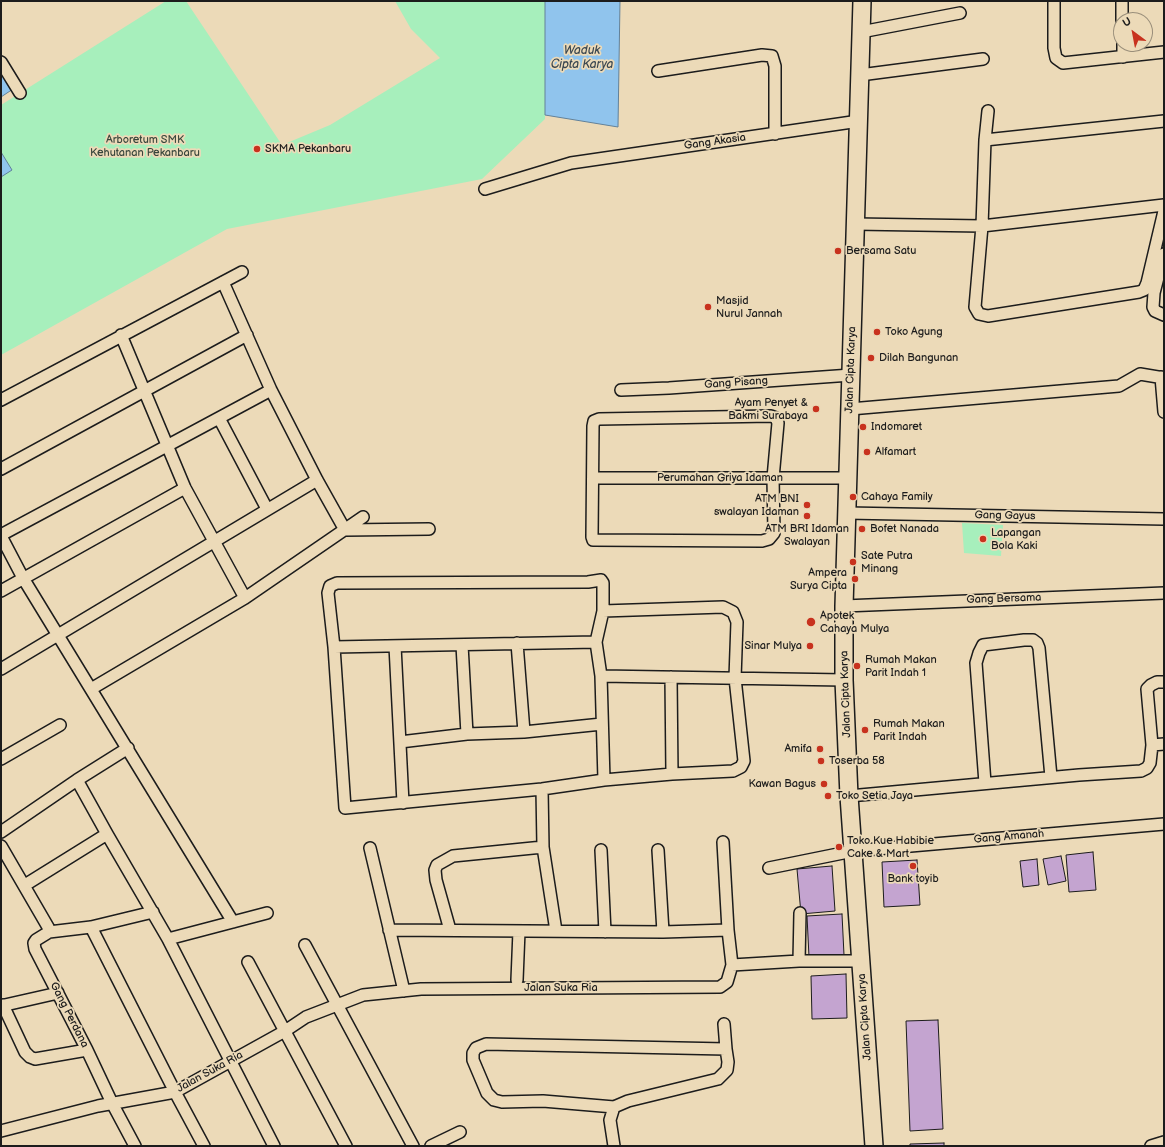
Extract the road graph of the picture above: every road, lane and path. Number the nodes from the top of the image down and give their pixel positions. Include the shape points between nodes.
1 (862, 1) edge
2 (1054, 1) edge
3 (1122, 1) edge
4 (1122, 12) edge
5 (960, 13) dead end
6 (861, 32) junction
7 (1123, 52) edge
8 (1164, 52) edge
9 (1123, 57) junction
10 (983, 59) dead end
11 (1, 62) edge
12 (658, 71) dead end
13 (860, 75) junction
14 (20, 93) dead end
15 (988, 111) dead end
16 (859, 121) junction
17 (1164, 121) edge
18 (774, 134) junction
19 (985, 140) junction
20 (485, 189) dead end
21 (1164, 205) edge
22 (1164, 211) edge
23 (855, 224) junction
24 (982, 226) junction
25 (1164, 256) edge
26 (242, 272) dead end
27 (223, 282) junction
28 (1164, 315) edge
29 (121, 335) junction
30 (247, 335) junction
31 (851, 375) junction
32 (1163, 378) edge
33 (271, 390) junction
34 (621, 390) dead end
35 (144, 391) junction
36 (1, 400) edge
37 (850, 409) junction
38 (1164, 412) edge
39 (219, 418) junction
40 (167, 446) junction
41 (1, 469) edge
42 (593, 478) junction
43 (773, 478) junction
44 (848, 478) junction
45 (317, 480) junction
46 (185, 488) junction
47 (267, 509) junction
48 (846, 513) junction
49 (363, 517) dead end
50 (1164, 519) edge
51 (429, 529) dead end
52 (345, 530) junction
53 (1, 536) edge
54 (214, 541) junction
55 (23, 578) junction
56 (1, 591) edge
57 (1164, 593) edge
58 (245, 598) junction
59 (844, 606) junction
60 (603, 611) junction
61 (59, 635) junction
62 (596, 642) junction
63 (517, 643) junction
64 (462, 644) junction
65 (395, 646) junction
66 (334, 647) junction
67 (1, 669) edge
68 (601, 676) junction
69 (671, 677) junction
70 (735, 678) junction
71 (844, 680) junction
72 (1164, 682) edge
73 (91, 689) junction
74 (602, 724) junction
75 (60, 725) dead end
76 (524, 732) junction
77 (467, 734) junction
78 (400, 742) junction
79 (1164, 744) edge
80 (1152, 745) junction
81 (128, 748) junction
82 (1, 759) edge
83 (672, 774) junction
84 (1051, 778) junction
85 (77, 780) junction
86 (604, 780) junction
87 (985, 783) junction
88 (542, 789) junction
89 (849, 796) junction
90 (403, 802) junction
91 (1164, 824) edge
92 (1, 832) edge
93 (107, 834) junction
94 (723, 842) dead end
95 (1, 846) edge
96 (543, 847) junction
97 (370, 848) dead end
98 (601, 850) dead end
99 (658, 850) dead end
100 (853, 851) junction
101 (769, 868) dead end
102 (25, 885) junction
103 (153, 912) junction
104 (267, 913) dead end
105 (800, 914) dead end
106 (233, 922) junction
107 (91, 927) junction
108 (390, 930) junction
109 (450, 930) junction
110 (728, 930) junction
111 (519, 931) junction
112 (556, 931) junction
113 (49, 932) junction
114 (605, 932) junction
115 (663, 932) junction
116 (168, 939) junction
117 (305, 945) dead end
118 (799, 961) junction
119 (861, 961) junction
120 (248, 962) dead end
121 (732, 965) junction
122 (517, 980) dead end
123 (403, 991) junction
124 (58, 993) junction
125 (2, 1005) edge
126 (337, 1005) junction
127 (724, 1024) dead end
128 (285, 1031) junction
129 (726, 1049) junction
130 (87, 1050) junction
131 (230, 1060) junction
132 (175, 1092) junction
133 (112, 1103) junction
134 (614, 1107) junction
135 (1, 1130) edge
136 (460, 1132) dead end
137 (1164, 1142) edge
138 (135, 1146) edge
139 (204, 1146) edge
140 (274, 1146) edge
141 (346, 1146) edge
142 (413, 1146) edge
143 (430, 1146) edge
144 (614, 1146) edge
145 (874, 1146) edge
146 (1151, 1146) edge

1 - 6 main road, Jalan Cipta Karya
2 - 9 street via 1056,58 1063,63
3 - 4 street
5 - 6 street
6 - 13 main road, Jalan Cipta Karya
7 - 9 street
8 - 9 street
10 - 13 street
11 - 14 street
12 - 18 street via 762,55 772,56 775,66
13 - 16 main road, Jalan Cipta Karya
15 - 19 street
16 - 18 street, Gang Akasia
16 - 23 main road, Jalan Cipta Karya
17 - 19 street
18 - 20 street, Gang Akasia via 571,163
19 - 24 street
21 - 24 street
22 - 24 street via 1144,290 988,316 979,314 974,307
23 - 24 street
23 - 31 main road, Jalan Cipta Karya
25 - 28 street via 1153,307 1155,311
26 - 27 street
27 - 29 street
27 - 30 street
29 - 35 street
29 - 36 street
30 - 33 street
30 - 35 street
31 - 34 street, Gang Pisang
31 - 37 main road, Jalan Cipta Karya
32 - 37 street via 1140,374 1119,386
32 - 38 street
33 - 39 street
33 - 45 street
35 - 40 street
35 - 41 street
37 - 44 main road, Jalan Cipta Karya
39 - 40 street
39 - 47 street
40 - 46 street
40 - 53 street
42 - 43 street, Perumahan Griya Idaman
42 - 43 street via 593,426 594,421 599,419 771,416 776,418 778,423
42 - 43 street via 593,540 762,541 769,539 774,533
43 - 44 street, Perumahan Griya Idaman
44 - 48 main road, Jalan Cipta Karya
45 - 47 street
45 - 52 street
46 - 54 street
46 - 55 street
47 - 54 street
48 - 50 street, Gang Gayus
48 - 59 main road, Jalan Cipta Karya
49 - 52 street
51 - 52 street
52 - 58 street
53 - 55 street
54 - 58 street
54 - 61 street
55 - 56 street
55 - 61 street
57 - 59 street, Gang Bersama
58 - 73 street
59 - 71 main road, Jalan Cipta Karya
60 - 62 street
60 - 66 street via 601,580 337,583 330,586 328,593
60 - 70 street via 723,607 733,612 737,622
61 - 67 street
61 - 73 street
62 - 63 street
62 - 68 street
63 - 64 street
63 - 76 street
64 - 65 street
64 - 77 street
65 - 66 street
65 - 78 street
66 - 90 street via 345,808
68 - 69 street
68 - 74 street
69 - 70 street
69 - 83 street
70 - 71 street
70 - 83 street via 744,761 741,767 733,771
71 - 89 main road, Jalan Cipta Karya
72 - 80 street via 1157,682 1147,689
73 - 81 street
74 - 76 street
74 - 86 street
75 - 82 street
76 - 77 street
77 - 78 street
78 - 90 street
79 - 80 street
80 - 84 street via 1150,763 1142,771
81 - 85 street
81 - 106 street
83 - 86 street
84 - 87 street
84 - 87 street via 1039,648 1033,640 1024,640 983,645 976,663
85 - 92 street
85 - 93 street
86 - 88 street
87 - 89 street
88 - 90 street
88 - 96 street
89 - 100 main road, Jalan Cipta Karya
91 - 100 street, Gang Amanah
93 - 102 street
93 - 103 street
94 - 110 street
95 - 102 street
96 - 109 street via 453,856 437,865 436,880
96 - 112 street
97 - 108 street
98 - 114 street
99 - 115 street
100 - 101 street, Gang Amanah
100 - 119 main road, Jalan Cipta Karya
102 - 113 street
103 - 107 street
103 - 116 street
104 - 106 street
105 - 118 street
106 - 116 street
107 - 113 street
107 - 132 street
108 - 109 street
108 - 123 street
109 - 111 street
110 - 115 street
110 - 121 street
111 - 112 street
111 - 122 street
112 - 114 street
113 - 124 street, Gang Perdana via 36,940 34,946
114 - 115 street
116 - 131 street
117 - 126 street
118 - 119 street
118 - 121 street
119 - 145 main road, Jalan Cipta Karya
120 - 128 street
121 - 123 street, Jalan Suka Ria via 727,982 720,987
123 - 126 street, Jalan Suka Ria via 363,995
124 - 125 street
124 - 130 street, Gang Perdana
125 - 130 street via 25,1052 30,1057 35,1059
126 - 128 street, Jalan Suka Ria via 306,1017
126 - 142 street
127 - 129 street
128 - 131 street, Jalan Suka Ria
128 - 141 street
129 - 134 street via 727,1070 718,1079 628,1101
129 - 134 street via 486,1044 476,1048 473,1053 473,1060 487,1093 494,1100
130 - 133 street, Gang Perdana
131 - 132 street, Jalan Suka Ria
131 - 140 street
132 - 133 street, Jalan Suka Ria
132 - 139 street
133 - 135 street, Jalan Suka Ria
133 - 138 street, Gang Perdana
134 - 144 street via 610,1120
136 - 143 street
137 - 146 street

